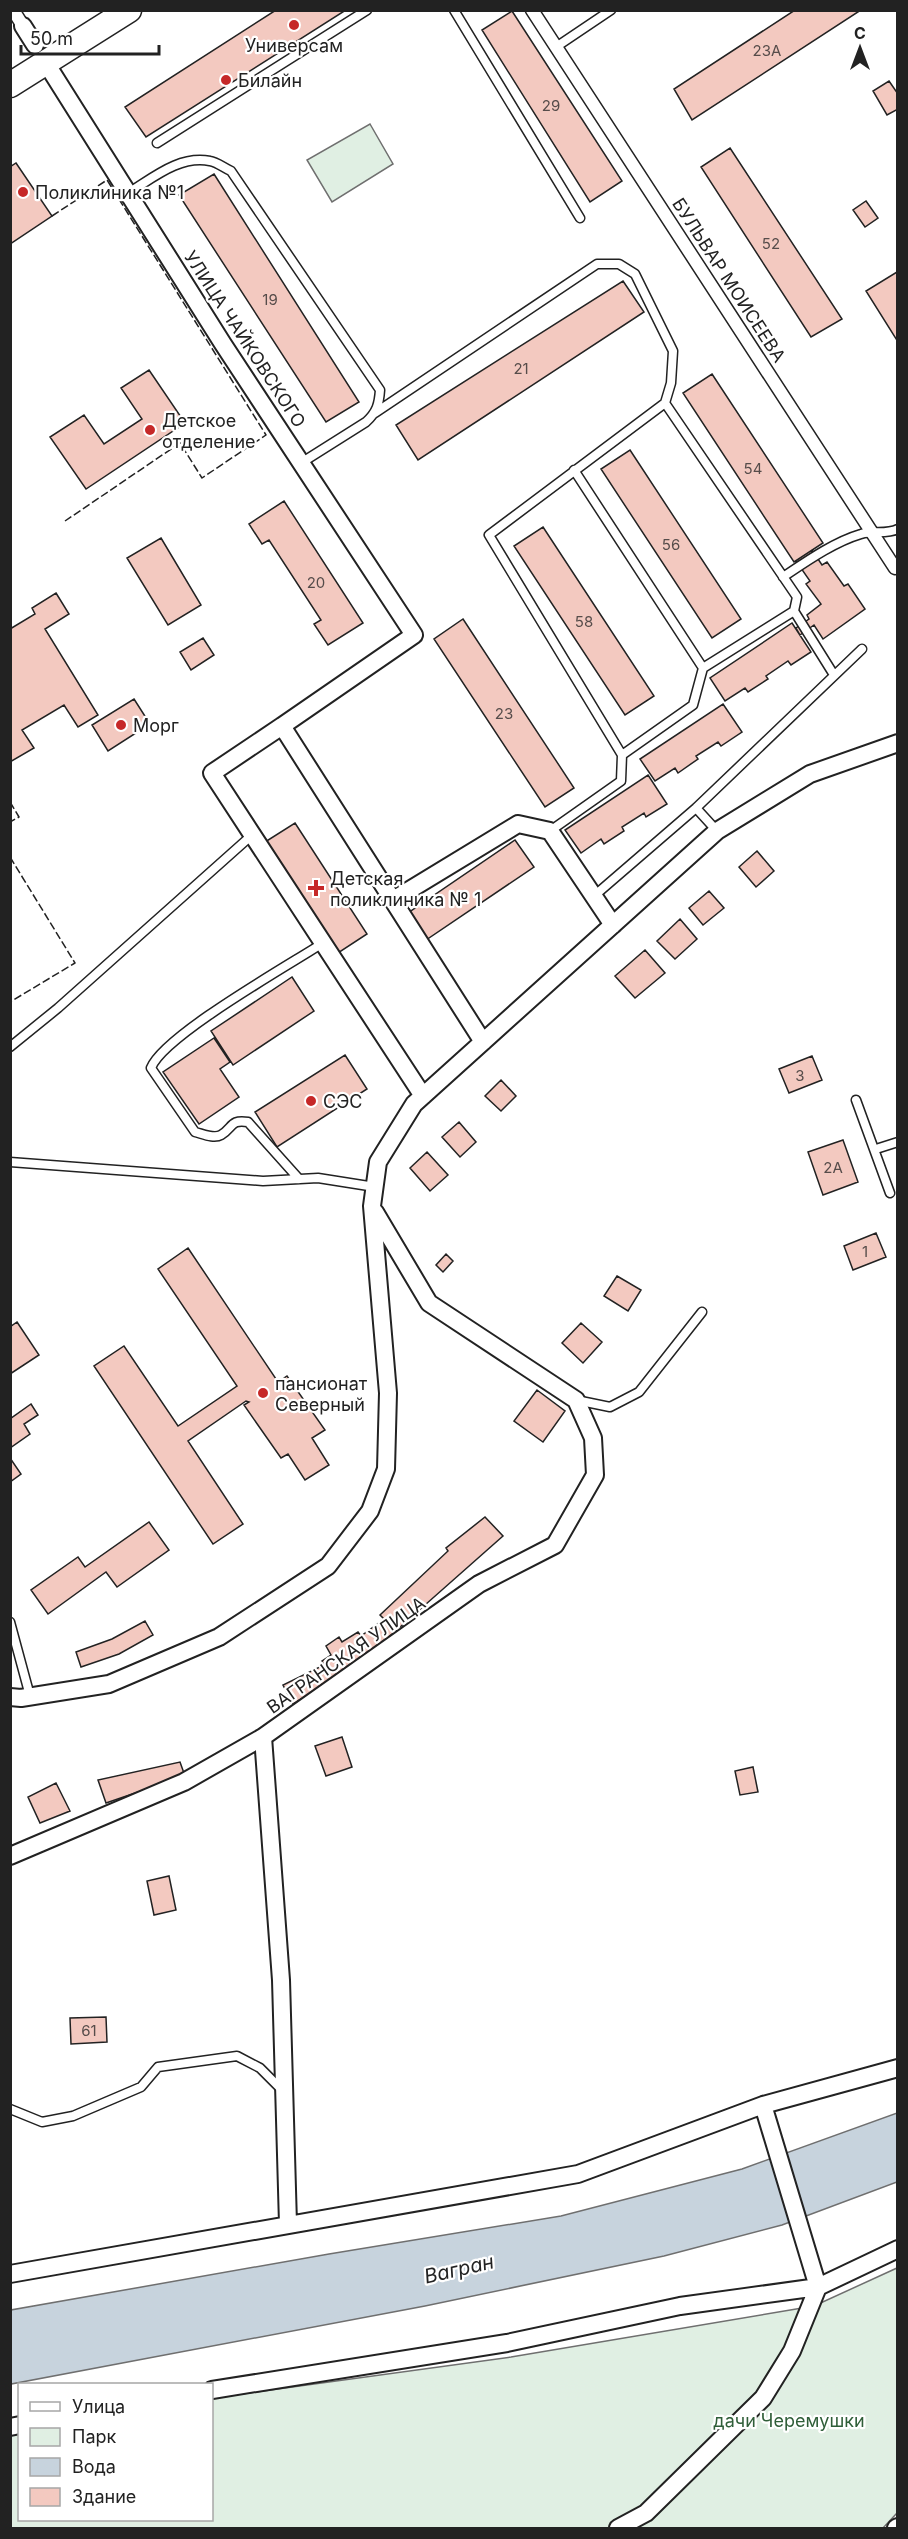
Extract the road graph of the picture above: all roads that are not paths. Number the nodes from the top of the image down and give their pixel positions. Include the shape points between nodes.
1 (13, 10) edge
2 (129, 10) edge
3 (367, 10) edge
4 (454, 10) edge
5 (532, 10) edge
6 (611, 10) edge
7 (23, 26) joint
8 (556, 47) junction
9 (41, 54) junction
10 (10, 85) edge
11 (157, 143) dead end
12 (132, 199) junction
13 (580, 218) dead end
14 (665, 403) junction
15 (375, 413) junction
16 (301, 463) junction
17 (574, 470) junction
18 (897, 529) edge
19 (870, 531) junction
20 (895, 568) dead end
21 (783, 577) junction
22 (794, 611) junction
23 (861, 649) dead end
24 (703, 668) junction
25 (834, 675) junction
26 (282, 726) junction
27 (897, 743) edge
28 (622, 755) junction
29 (696, 808) junction
30 (550, 831) junction
31 (717, 831) junction
32 (252, 834) junction
33 (594, 896) junction
34 (393, 900) junction
35 (613, 925) junction
36 (323, 943) junction
37 (483, 1042) junction
38 (10, 1047) edge
39 (423, 1096) junction
40 (856, 1100) dead end
41 (897, 1142) edge
42 (876, 1149) junction
43 (10, 1162) edge
44 (299, 1179) junction
45 (375, 1187) junction
46 (890, 1193) dead end
47 (372, 1206) junction
48 (702, 1312) dead end
49 (576, 1400) junction
50 (10, 1622) edge
51 (30, 1696) junction
52 (10, 1697) edge
53 (263, 1737) junction
54 (10, 1856) edge
55 (897, 2068) edge
56 (284, 2092) junction
57 (764, 2105) junction
58 (10, 2109) edge
59 (288, 2224) junction
60 (897, 2249) edge
61 (10, 2274) edge
62 (816, 2281) junction
63 (213, 2390) edge
64 (618, 2529) edge

1 - 7 street, УЛИЦА ЧАЙКОВСКОГО
2 - 9 main road
3 - 11 lane
4 - 13 lane
5 - 8 street, БУЛЬВАР МОИСЕЕВА
6 - 8 lane
7 - 9 street, УЛИЦА ЧАЙКОВСКОГО
8 - 19 street, БУЛЬВАР МОИСЕЕВА
9 - 10 main road
9 - 12 street, УЛИЦА ЧАЙКОВСКОГО
12 - 15 lane via 174,165 190,160 212,161 231,171 380,390
12 - 16 street, УЛИЦА ЧАЙКОВСКОГО
14 - 15 lane via 673,351 664,332 634,273 619,264 597,264
14 - 17 lane
14 - 21 lane
15 - 16 lane
16 - 26 street, УЛИЦА ЧАЙКОВСКОГО via 414,635
17 - 24 lane
17 - 28 lane via 489,535
18 - 19 lane
19 - 20 street, БУЛЬВАР МОИСЕЕВА
19 - 21 lane via 851,537
21 - 22 lane via 797,597
22 - 24 lane
22 - 25 lane
23 - 25 lane
24 - 28 lane via 693,705
25 - 29 lane
26 - 32 street via 212,772
26 - 34 street
27 - 31 street via 810,774
28 - 30 lane via 621,781
29 - 31 lane
29 - 33 lane
30 - 33 street
30 - 34 street via 518,824
31 - 35 street
32 - 36 street
32 - 38 lane
33 - 35 street
34 - 37 street
35 - 37 street
36 - 39 street
36 - 44 lane via 178,1037 154,1059 151,1068 195,1132 221,1135 231,1124 248,1122
37 - 39 street
39 - 45 street via 378,1162
40 - 42 lane
41 - 42 lane
42 - 46 lane
43 - 44 lane via 263,1181
44 - 45 lane
45 - 47 street
47 - 49 street via 429,1304
47 - 51 street via 388,1393 387,1469 370,1511 328,1566 219,1637 109,1684
48 - 49 lane via 639,1392 610,1407
49 - 53 street, ВАГРАНСКАЯ УЛИЦА via 593,1437 595,1475 555,1545 479,1584
50 - 51 lane
51 - 52 street
53 - 54 street, ВАГРАНСКАЯ УЛИЦА via 184,1782
53 - 56 street via 281,1980
55 - 57 street
56 - 58 lane via 260,2067 237,2056 158,2067 141,2087 73,2116 42,2121
56 - 59 street
57 - 59 street via 578,2174
57 - 62 street
59 - 61 street
60 - 62 street
62 - 63 street via 507,2343
62 - 64 street via 792,2351 763,2398 646,2513

